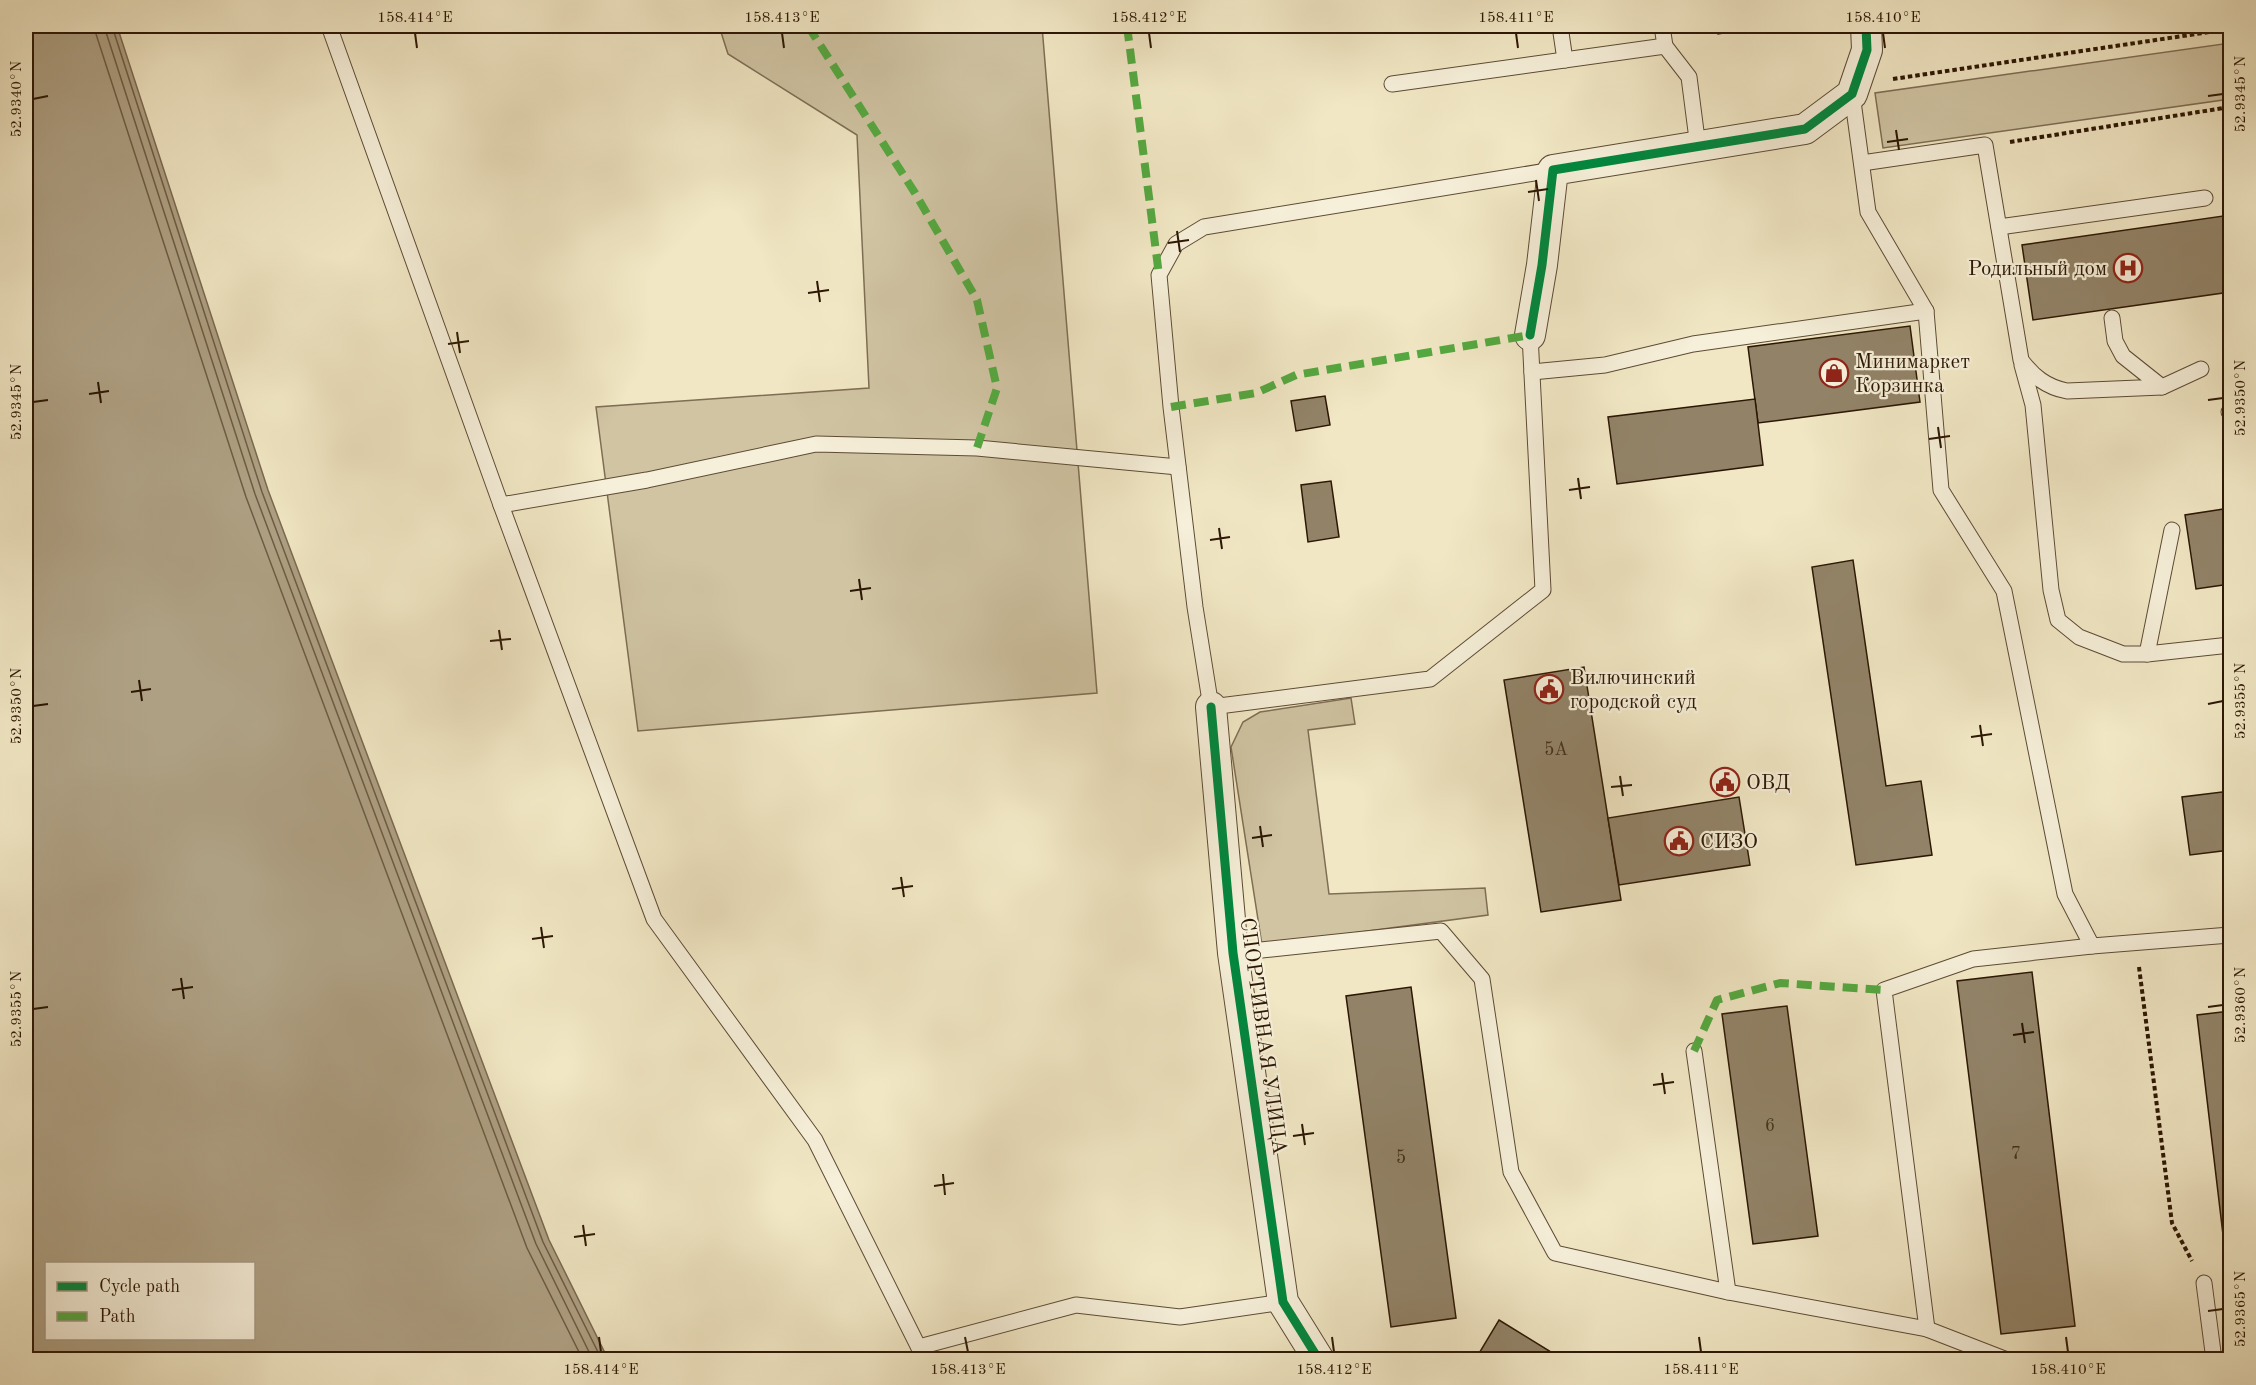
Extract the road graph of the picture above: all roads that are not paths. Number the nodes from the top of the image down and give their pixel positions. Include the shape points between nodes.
1 (329, 26) edge
2 (1560, 26) edge
3 (1662, 26) edge
4 (1866, 26) edge
5 (1665, 46) junction
6 (1565, 60) junction
7 (1392, 84) dead end
8 (1853, 89) junction
9 (1698, 147) junction
10 (1862, 163) junction
11 (1553, 170) junction
12 (2205, 198) dead end
13 (1999, 226) junction
14 (1926, 311) junction
15 (2112, 318) dead end
16 (1530, 335) joint
17 (2020, 360) junction
18 (2201, 369) dead end
19 (1532, 372) junction
20 (2162, 387) junction
21 (1178, 467) junction
22 (501, 505) junction
23 (2172, 530) dead end
24 (2230, 645) edge
25 (2148, 654) junction
26 (1211, 707) junction
27 (2230, 935) edge
28 (2092, 946) junction
29 (1233, 953) junction
30 (1694, 1051) dead end
31 (2204, 1283) road end
32 (1728, 1292) junction
33 (1283, 1302) junction
34 (1927, 1329) junction
35 (922, 1353) edge
36 (1319, 1359) edge
37 (2007, 1359) edge
38 (2214, 1359) edge

1 - 22 lane
2 - 6 lane
3 - 5 lane
4 - 8 street via 1867,50
5 - 6 lane
5 - 9 lane via 1689,77
6 - 7 lane
8 - 9 street via 1805,129
8 - 10 lane
9 - 11 street
10 - 13 lane via 1985,145
10 - 14 lane via 1868,212
11 - 16 street
11 - 21 lane via 1204,227 1176,244 1159,275
12 - 13 lane
13 - 17 lane
14 - 19 lane via 1693,344 1605,365
14 - 28 lane via 1941,490 2004,591 2065,894
15 - 20 lane via 2115,341 2123,356
16 - 19 lane
17 - 20 lane via 2033,376 2055,389
17 - 25 lane via 2033,405 2051,590 2058,620 2079,637 2123,654
18 - 20 lane
19 - 26 lane via 1543,590 1430,679
21 - 22 lane via 977,448 816,444 647,480
21 - 26 lane
22 - 35 lane via 654,919 814,1140
23 - 25 lane
24 - 25 lane
26 - 29 street, СПОРТИВНАЯ УЛИЦА
27 - 28 lane
28 - 34 lane via 1973,959 1884,990
29 - 32 lane via 1441,931 1482,979 1511,1172 1555,1253
29 - 33 street, СПОРТИВНАЯ УЛИЦА
30 - 32 lane
31 - 38 lane
32 - 34 lane
33 - 35 lane via 1180,1317 1076,1305
33 - 36 street, СПОРТИВНАЯ УЛИЦА
34 - 37 lane

